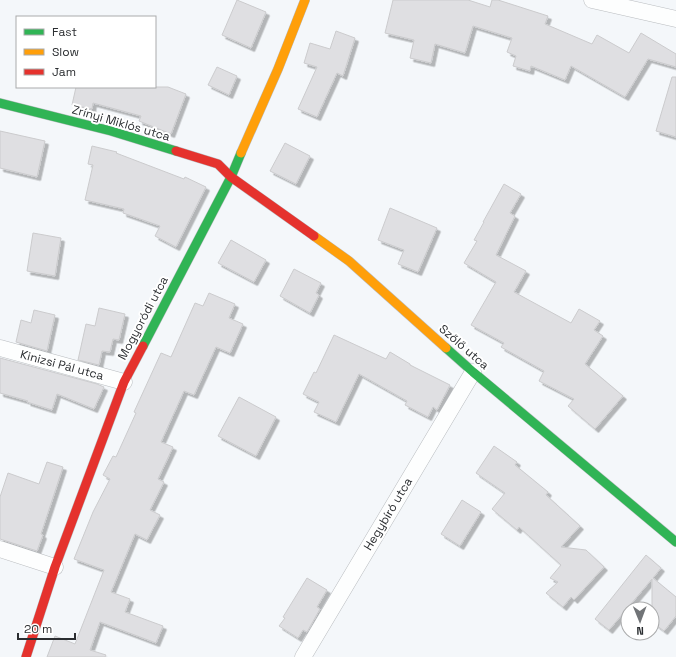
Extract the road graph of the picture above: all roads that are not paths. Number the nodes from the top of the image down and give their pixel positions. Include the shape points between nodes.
1 (305, 0) edge
2 (592, 0) edge
3 (676, 19) edge
4 (0, 103) edge
5 (231, 177) junction
6 (0, 348) edge
7 (473, 372) junction
8 (124, 382) junction
9 (676, 542) edge
10 (0, 549) edge
11 (55, 567) junction
12 (26, 657) edge
13 (303, 657) edge

1 - 5 street, Mogyoródi utca
2 - 3 street
4 - 5 street, Zrínyi Miklós utca via 111,131 218,164
5 - 7 street, Szőlő utca via 349,261
5 - 8 street, Mogyoródi utca
6 - 8 street, Kinizsi Pál utca
7 - 9 street, Szőlő utca
7 - 13 street, Hegybíró utca
8 - 11 street, Mogyoródi utca
10 - 11 street
11 - 12 street, Mogyoródi utca

